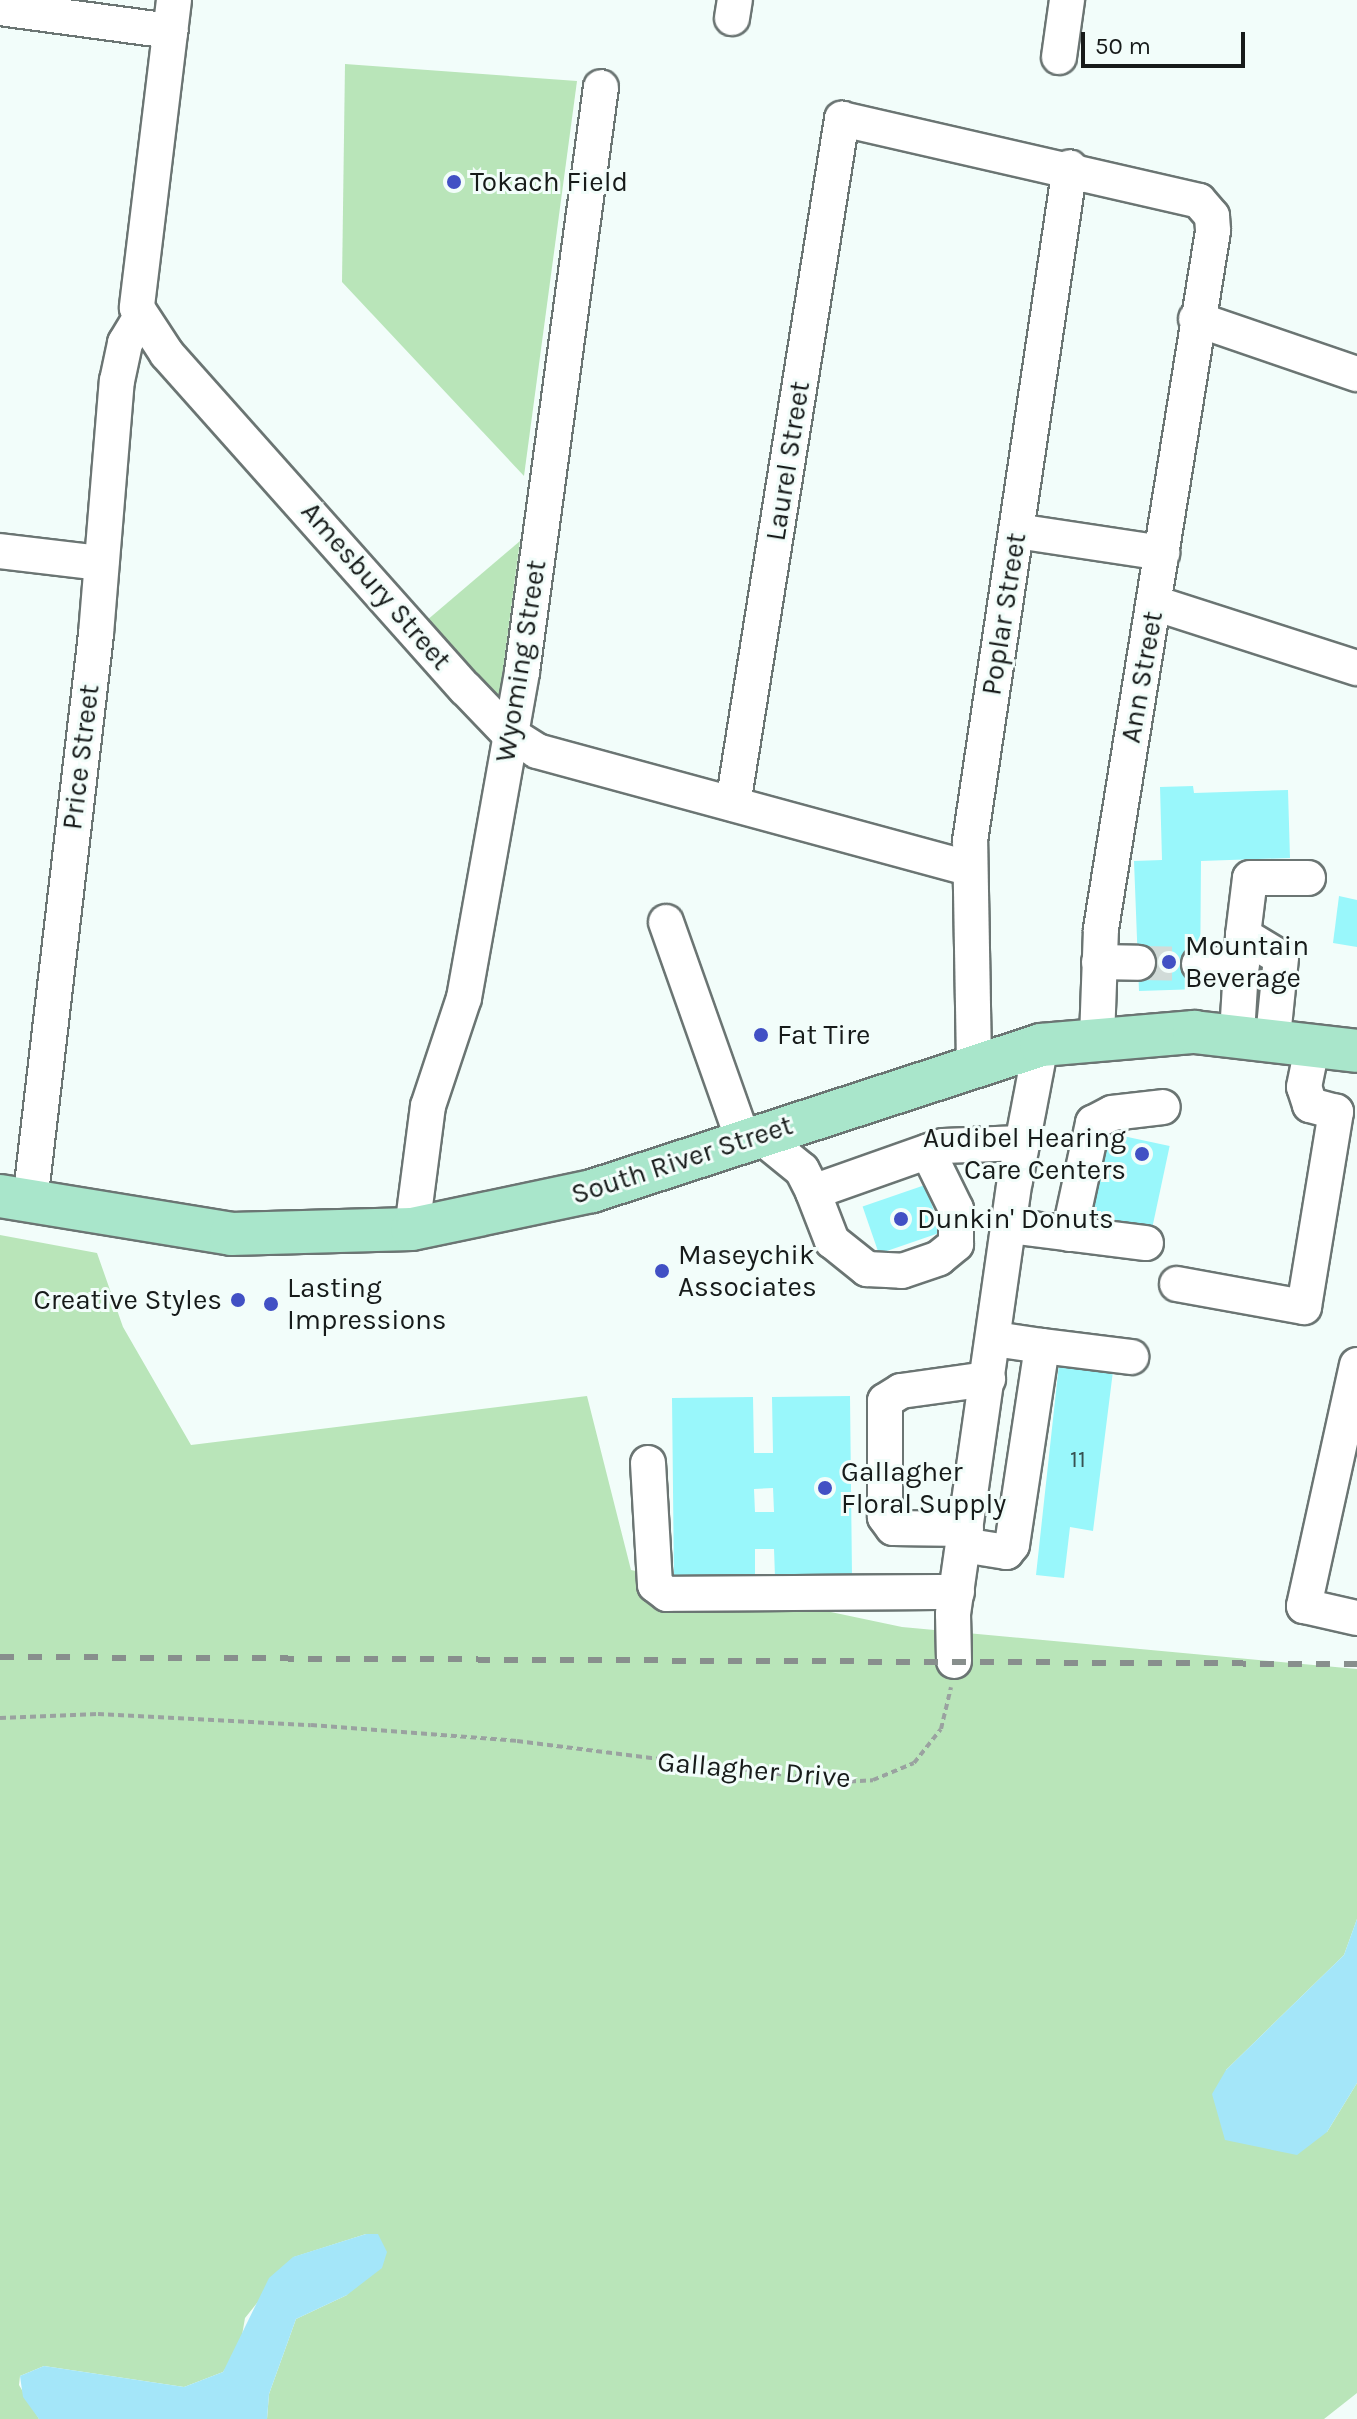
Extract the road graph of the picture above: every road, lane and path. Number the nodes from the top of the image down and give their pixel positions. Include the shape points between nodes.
1 (1067, 0) edge
2 (0, 8) edge
3 (172, 15) edge
4 (1059, 57) dead end
5 (601, 87) dead end
6 (1070, 167) junction
7 (141, 316) junction
8 (1196, 319) junction
9 (1357, 374) edge
10 (1017, 531) junction
11 (0, 551) edge
12 (1162, 553) junction
13 (101, 563) junction
14 (1154, 603) junction
15 (1357, 668) edge
16 (510, 734) junction
17 (733, 804) junction
18 (967, 868) junction
19 (1308, 878) dead end
20 (666, 922) dead end
21 (1242, 950) junction
22 (1099, 962) junction
23 (1138, 963) tunnel mouth
24 (1199, 964) tunnel mouth
25 (1097, 1036) junction
26 (1275, 1038) junction
27 (1041, 1045) junction
28 (1357, 1051) edge
29 (974, 1063) junction
30 (1163, 1107) dead end
31 (751, 1138) junction
32 (1022, 1143) junction
33 (928, 1152) junction
34 (813, 1192) junction
35 (15, 1199) edge
36 (1009, 1226) junction
37 (412, 1229) junction
38 (1069, 1234) junction
39 (1146, 1243) dead end
40 (1177, 1284) dead end
41 (994, 1339) junction
42 (1042, 1346) junction
43 (1131, 1357) dead end
44 (1357, 1365) edge
45 (988, 1379) junction
46 (648, 1463) dead end
47 (965, 1537) junction
48 (957, 1592) junction
49 (1357, 1618) edge
50 (954, 1661) joint
51 (0, 1718) edge

1 - 4 street
2 - 3 street
3 - 7 street, Amesbury Street via 136,282
5 - 16 street, Wyoming Street
6 - 8 street, Ann Street via 1208,208 1213,231
6 - 10 street, Poplar Street
6 - 17 street, Laurel Street via 842,119
7 - 13 street, Price Street via 125,343 117,381
7 - 16 street, Amesbury Street via 167,354
8 - 9 street
8 - 12 street, Ann Street
10 - 12 street
10 - 18 street, Poplar Street
11 - 13 street
12 - 14 street, Ann Street
13 - 35 street, Price Street
14 - 15 street
14 - 22 street, Ann Street
16 - 17 street, Amesbury Street via 553,756
16 - 37 street, Wyoming Street via 464,998 428,1106
17 - 18 street, Amesbury Street
18 - 29 street, Poplar Street
19 - 21 street via 1250,878
20 - 31 street
21 - 24 street
21 - 26 street via 1281,958
22 - 23 street
22 - 25 street, Ann Street
25 - 26 main road, South River Street
25 - 27 main road, South River Street
26 - 28 main road, South River Street
26 - 40 street via 1310,1105 1336,1112 1304,1307
27 - 29 main road, South River Street
27 - 32 street
29 - 31 main road, South River Street
30 - 38 street via 1112,1113 1093,1123 1086,1134
31 - 34 street via 802,1170
31 - 37 main road, South River Street via 516,1212
32 - 33 street via 979,1141
32 - 36 street
33 - 34 street
33 - 34 street via 956,1209 956,1244 939,1258 902,1271 867,1269 832,1241
35 - 37 main road, South River Street via 231,1234
36 - 38 street
36 - 41 street
38 - 39 street
41 - 42 street
41 - 45 street
42 - 43 street
42 - 47 street via 1012,1545 1006,1552
44 - 49 street via 1304,1606
45 - 47 street
45 - 47 street via 901,1391 885,1401 885,1517 893,1528
46 - 48 street via 655,1585 667,1594
47 - 48 street
48 - 50 street
50 - 51 path, Gallagher Drive via 947,1713 928,1749 895,1774 851,1782 517,1741 311,1725 98,1714

